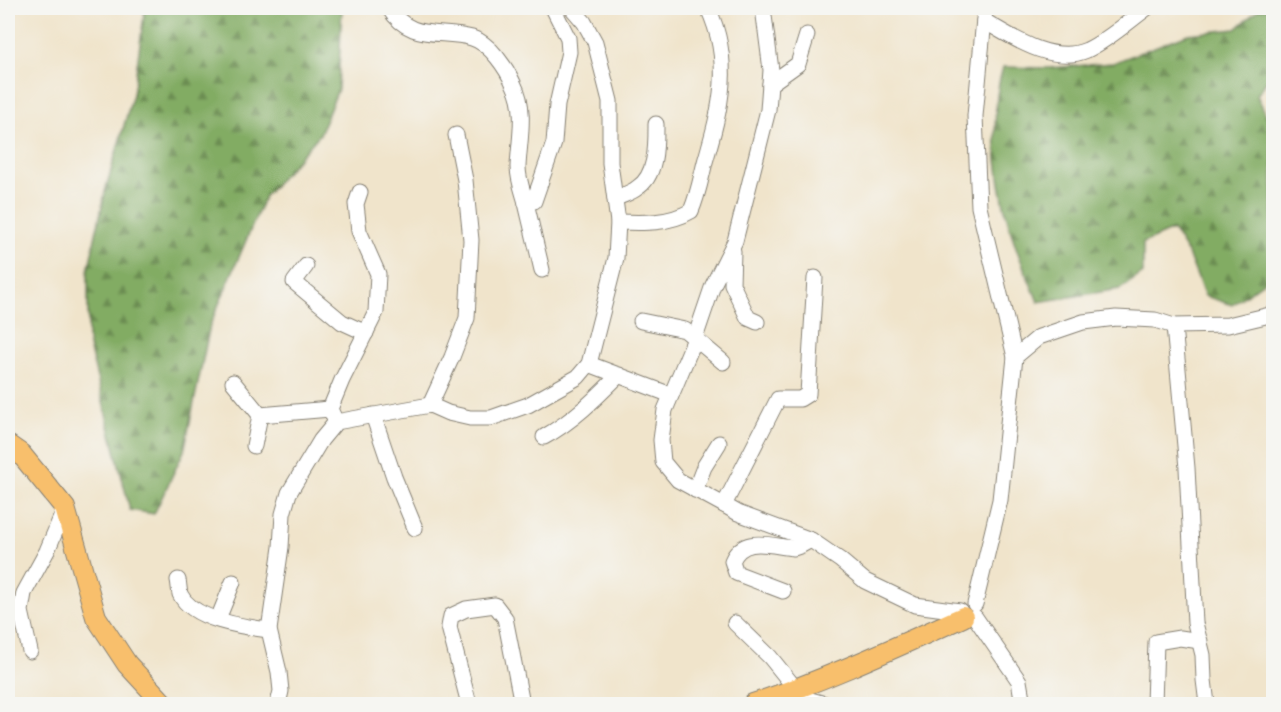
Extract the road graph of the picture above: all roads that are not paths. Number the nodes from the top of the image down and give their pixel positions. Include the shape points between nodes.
1 (389, 8) edge
2 (554, 8) edge
3 (572, 8) edge
4 (708, 8) edge
5 (763, 8) edge
6 (1147, 8) edge
7 (984, 14) edge
8 (807, 35) dead end
9 (770, 84) junction
10 (656, 124) dead end
11 (456, 135) dead end
12 (360, 192) dead end
13 (615, 199) junction
14 (526, 204) junction
15 (618, 222) junction
16 (735, 241) junction
17 (306, 266) dead end
18 (542, 270) dead end
19 (815, 278) dead end
20 (1274, 314) edge
21 (641, 321) dead end
22 (757, 322) dead end
23 (1174, 326) junction
24 (366, 333) junction
25 (695, 338) junction
26 (1015, 357) junction
27 (723, 362) dead end
28 (589, 364) junction
29 (619, 375) junction
30 (233, 382) dead end
31 (671, 394) junction
32 (430, 405) junction
33 (260, 415) junction
34 (373, 415) junction
35 (333, 416) junction
36 (543, 437) dead end
37 (719, 443) dead end
38 (8, 445) edge
39 (254, 446) dead end
40 (695, 490) junction
41 (724, 505) junction
42 (65, 508) junction
43 (415, 528) dead end
44 (811, 540) junction
45 (178, 580) dead end
46 (233, 582) dead end
47 (783, 591) dead end
48 (968, 612) junction
49 (218, 619) junction
50 (735, 623) dead end
51 (269, 630) junction
52 (1200, 641) junction
53 (30, 651) dead end
54 (796, 690) junction
55 (164, 705) edge
56 (278, 705) edge
57 (469, 705) edge
58 (522, 705) edge
59 (753, 705) edge
60 (825, 705) edge
61 (1023, 705) edge
62 (1154, 705) edge
63 (1207, 705) edge

1 - 14 street via 396,20 416,29 473,38 499,59 515,85 519,102 522,134 518,170
2 - 14 street via 568,38 568,52 554,143 534,201
3 - 13 street via 595,42 610,101 610,163
4 - 15 street via 721,46 723,85 717,122 691,211 669,220
5 - 9 street
6 - 7 street via 1096,45 1072,54 1023,42
7 - 26 street via 975,116 979,207
8 - 9 street via 798,64
9 - 16 street via 768,111
10 - 13 street via 650,173 640,187
11 - 32 street via 471,240 467,318
12 - 24 street via 356,204 358,231 378,274 376,312
13 - 15 street
14 - 18 street
15 - 28 street via 616,258
16 - 22 street via 732,284 748,318
16 - 25 street via 713,285
17 - 24 street via 294,282 342,322
19 - 41 street via 808,394 800,399 778,399
20 - 23 street via 1228,325
21 - 25 street via 685,330
23 - 26 street via 1155,320 1116,318 1083,322 1039,338
23 - 52 street via 1195,623
24 - 35 street via 342,380
25 - 27 street
25 - 31 street
26 - 48 street via 1000,500
28 - 29 street
28 - 32 street via 578,377 528,405 491,418 470,418
29 - 31 street
29 - 36 street via 587,408
30 - 33 street
31 - 40 street via 661,440 663,462 678,480
32 - 34 street
33 - 35 street
33 - 39 street
34 - 35 street
34 - 43 street
35 - 51 street via 289,493
37 - 40 street
38 - 42 main road via 21,453
40 - 41 street
41 - 44 street
42 - 53 street via 24,593 21,610
42 - 55 main road via 96,617 127,664
44 - 47 street via 794,548 750,544 736,552 732,561 736,573
44 - 48 street via 865,581 915,605
45 - 49 street via 188,605
46 - 49 street
48 - 54 main road via 874,658
48 - 61 street via 1019,681
49 - 51 street via 240,627
50 - 54 street
51 - 56 street via 279,672
52 - 62 street via 1180,638 1156,642
52 - 63 street
54 - 59 main road
54 - 60 street
57 - 58 street via 449,627 451,616 466,609 495,605 505,618

